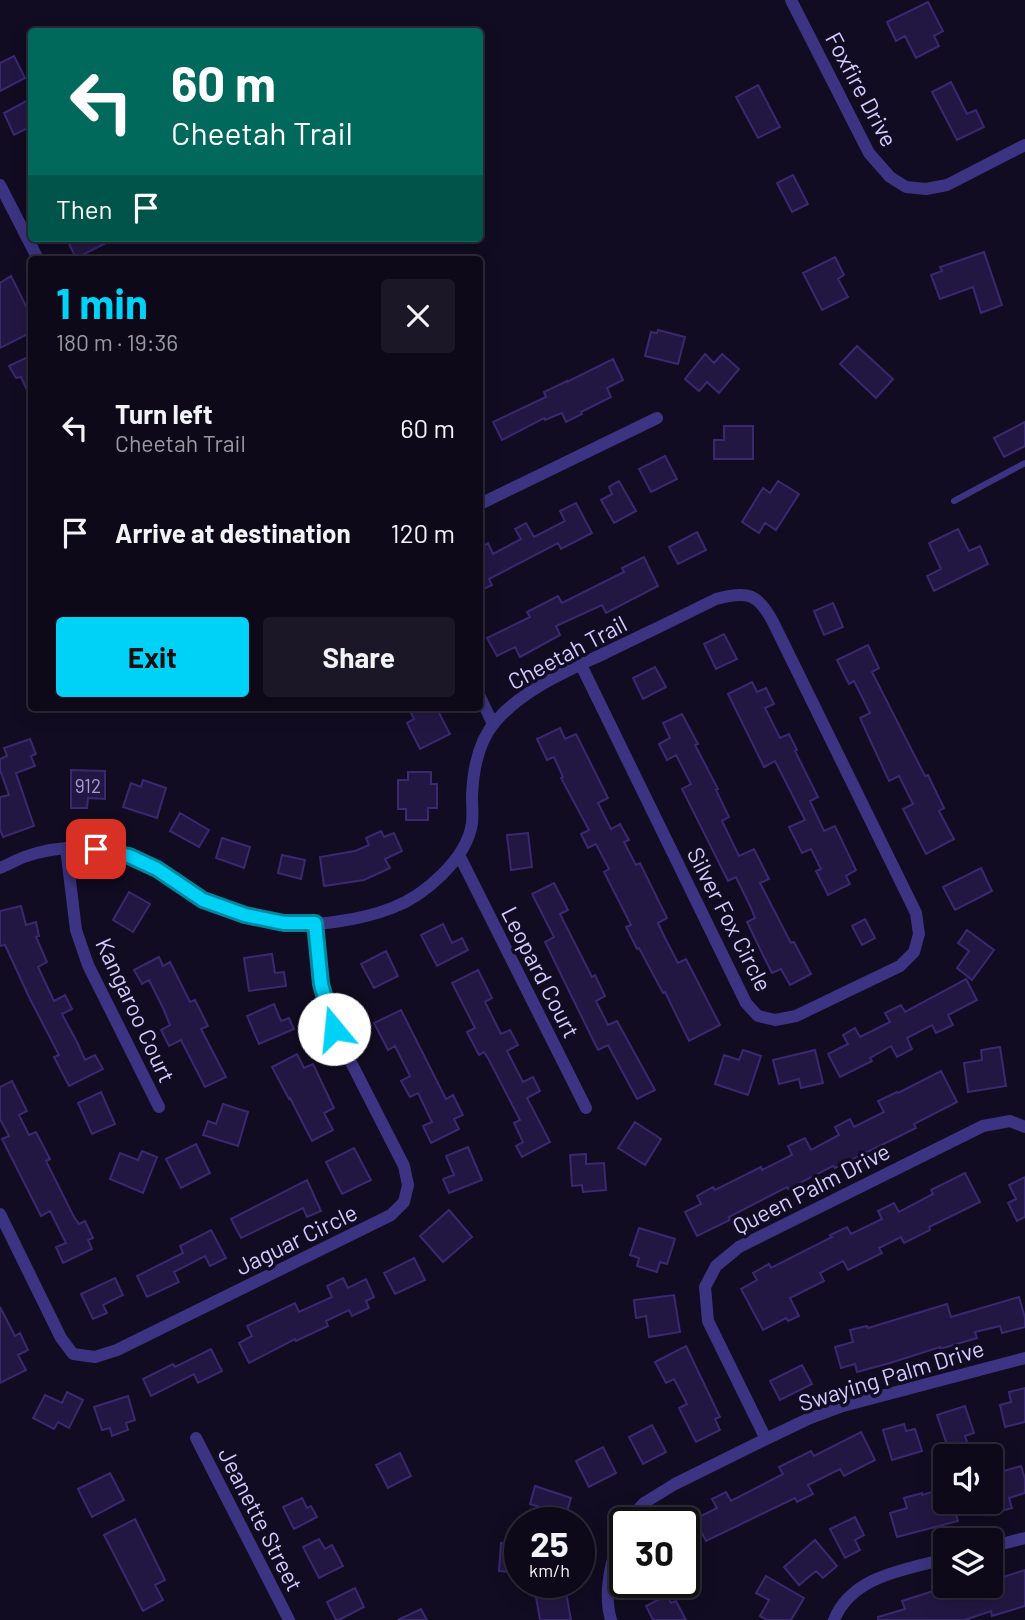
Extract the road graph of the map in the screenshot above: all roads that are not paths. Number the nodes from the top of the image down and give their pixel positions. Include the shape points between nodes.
1 (791, 0) edge
2 (1025, 145) edge
3 (0, 185) edge
4 (28, 240) edge
5 (657, 418) dead end
6 (1025, 463) edge
7 (954, 501) dead end
8 (483, 503) edge
9 (752, 597) joint
10 (581, 665) junction
11 (483, 703) edge
12 (493, 724) junction
13 (66, 848) junction
14 (459, 855) junction
15 (0, 869) edge
16 (315, 923) junction
17 (159, 1107) dead end
18 (586, 1108) dead end
19 (1025, 1127) edge
20 (0, 1213) edge
21 (1025, 1358) edge
22 (197, 1437) dead end
23 (766, 1439) junction
24 (641, 1507) edge
25 (1025, 1538) edge
26 (1003, 1544) edge
27 (933, 1562) edge
28 (609, 1582) edge
29 (289, 1620) edge
30 (611, 1620) edge
31 (834, 1620) edge

1 - 2 street, Foxfire Drive via 869,153 906,187 926,190 947,185
3 - 4 street
5 - 8 street
6 - 7 lane
9 - 10 street, Cheetah Trail via 736,594 716,599
9 - 10 street, Silver Fox Circle via 765,607 774,624 916,913 919,934 914,952 900,966 796,1016 775,1020 758,1016 746,1003
10 - 12 street, Cheetah Trail via 533,690
11 - 12 street
12 - 14 street, Cheetah Trail via 474,767 472,822
13 - 15 street, Cheetah Trail via 24,857
13 - 16 street, Cheetah Trail via 129,856 203,900 245,915 284,923
13 - 17 street, Kangaroo Court via 76,930 88,965
14 - 16 street, Cheetah Trail via 442,875 393,908
14 - 18 street, Leopard Court
16 - 20 street, Jaguar Circle via 321,984 334,1029 404,1166 408,1185 404,1202 391,1215 95,1357 73,1354 61,1338
19 - 23 street, Queen Palm Drive via 1010,1121 983,1126 738,1247 716,1266 705,1287 708,1321
21 - 23 street, Swaying Palm Drive via 843,1406
22 - 29 street, Jeanette Street
23 - 24 street, Swaying Palm Drive
25 - 26 street
27 - 31 street via 881,1576 858,1588
28 - 30 street, Swaying Palm Drive

